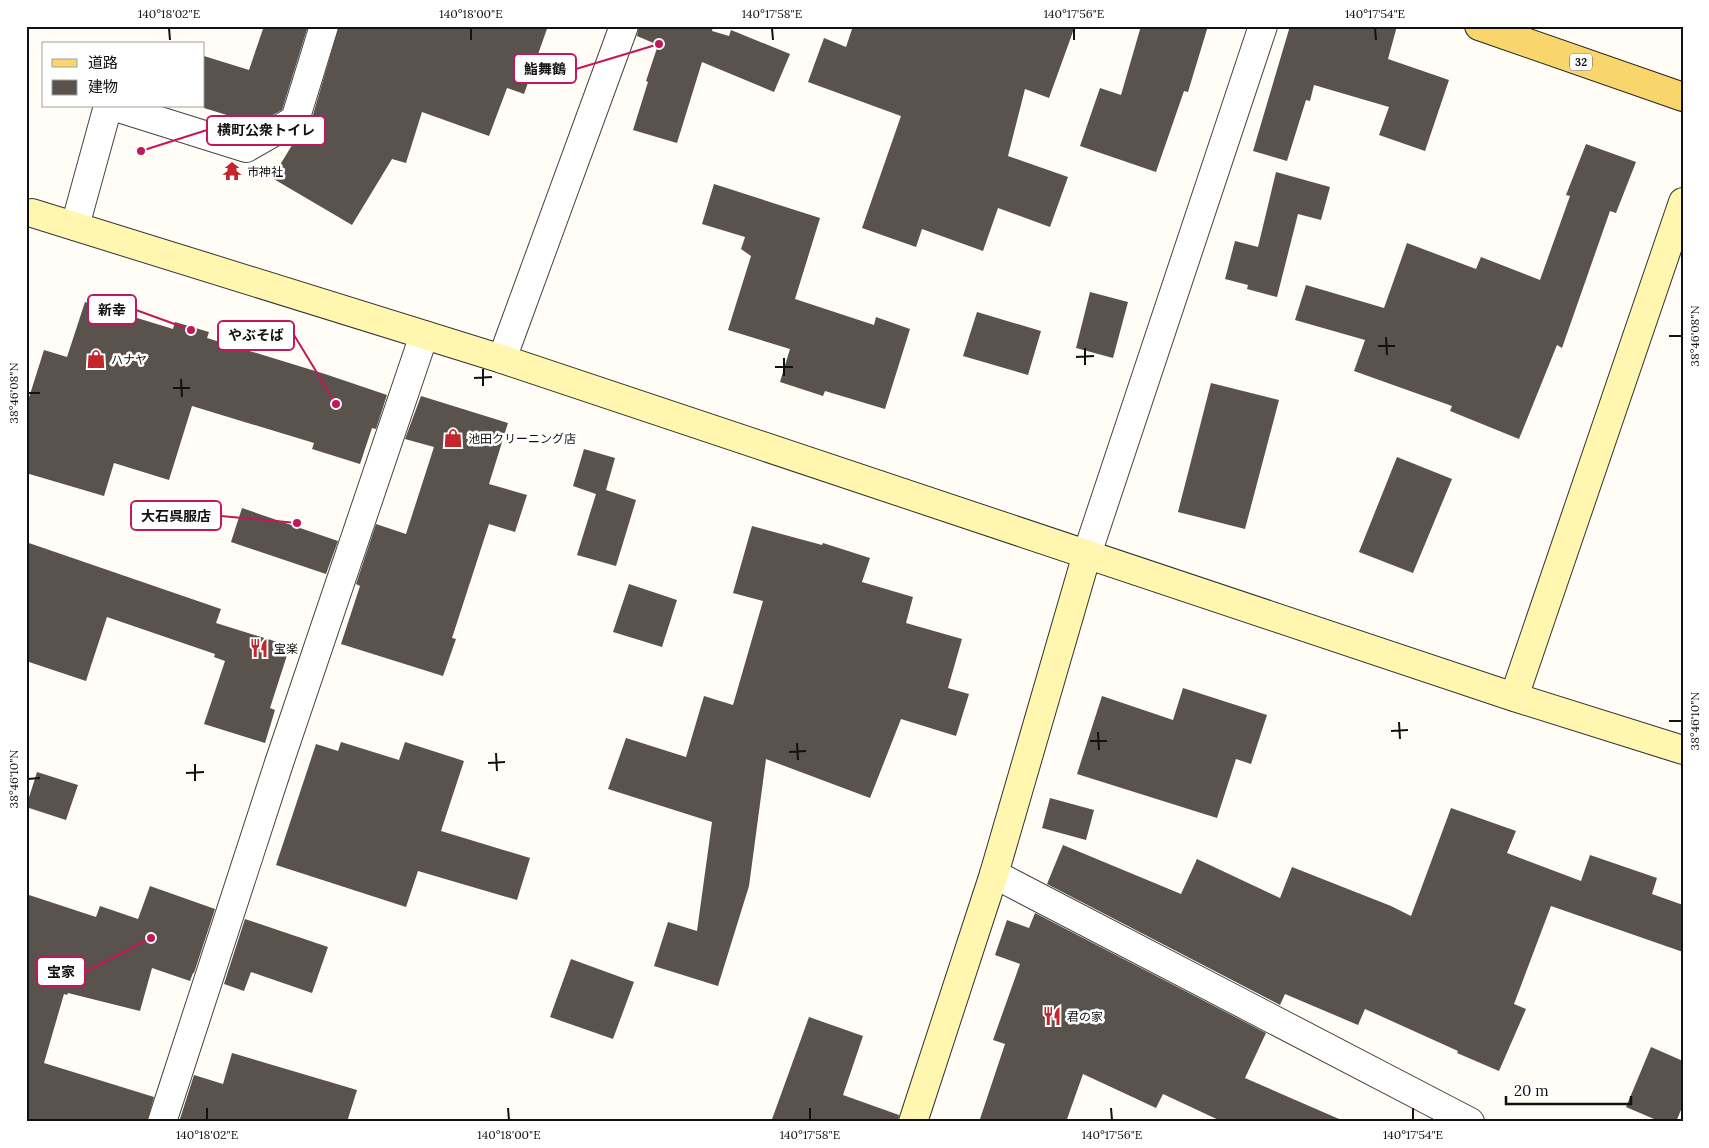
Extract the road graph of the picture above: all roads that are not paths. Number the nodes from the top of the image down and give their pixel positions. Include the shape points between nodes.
1 (324, 26) edge
2 (624, 26) edge
3 (1263, 26) edge
4 (1479, 26) edge
5 (1683, 97) edge
6 (107, 108) edge
7 (118, 108) edge
8 (1683, 202) edge
9 (28, 218) edge
10 (75, 226) junction
11 (424, 335) junction
12 (502, 359) junction
13 (1087, 554) junction
14 (1514, 696) junction
15 (1683, 750) edge
16 (994, 874) junction
17 (162, 1122) edge
18 (913, 1122) edge
19 (1470, 1122) edge

1 - 7 street via 295,120 246,148
2 - 12 street
3 - 13 street
4 - 5 main road, 32
6 - 10 street
8 - 14 street
9 - 10 street
10 - 11 street
11 - 12 street
11 - 17 street
12 - 13 street
13 - 14 street
13 - 16 street
14 - 15 street
16 - 18 street
16 - 19 street

